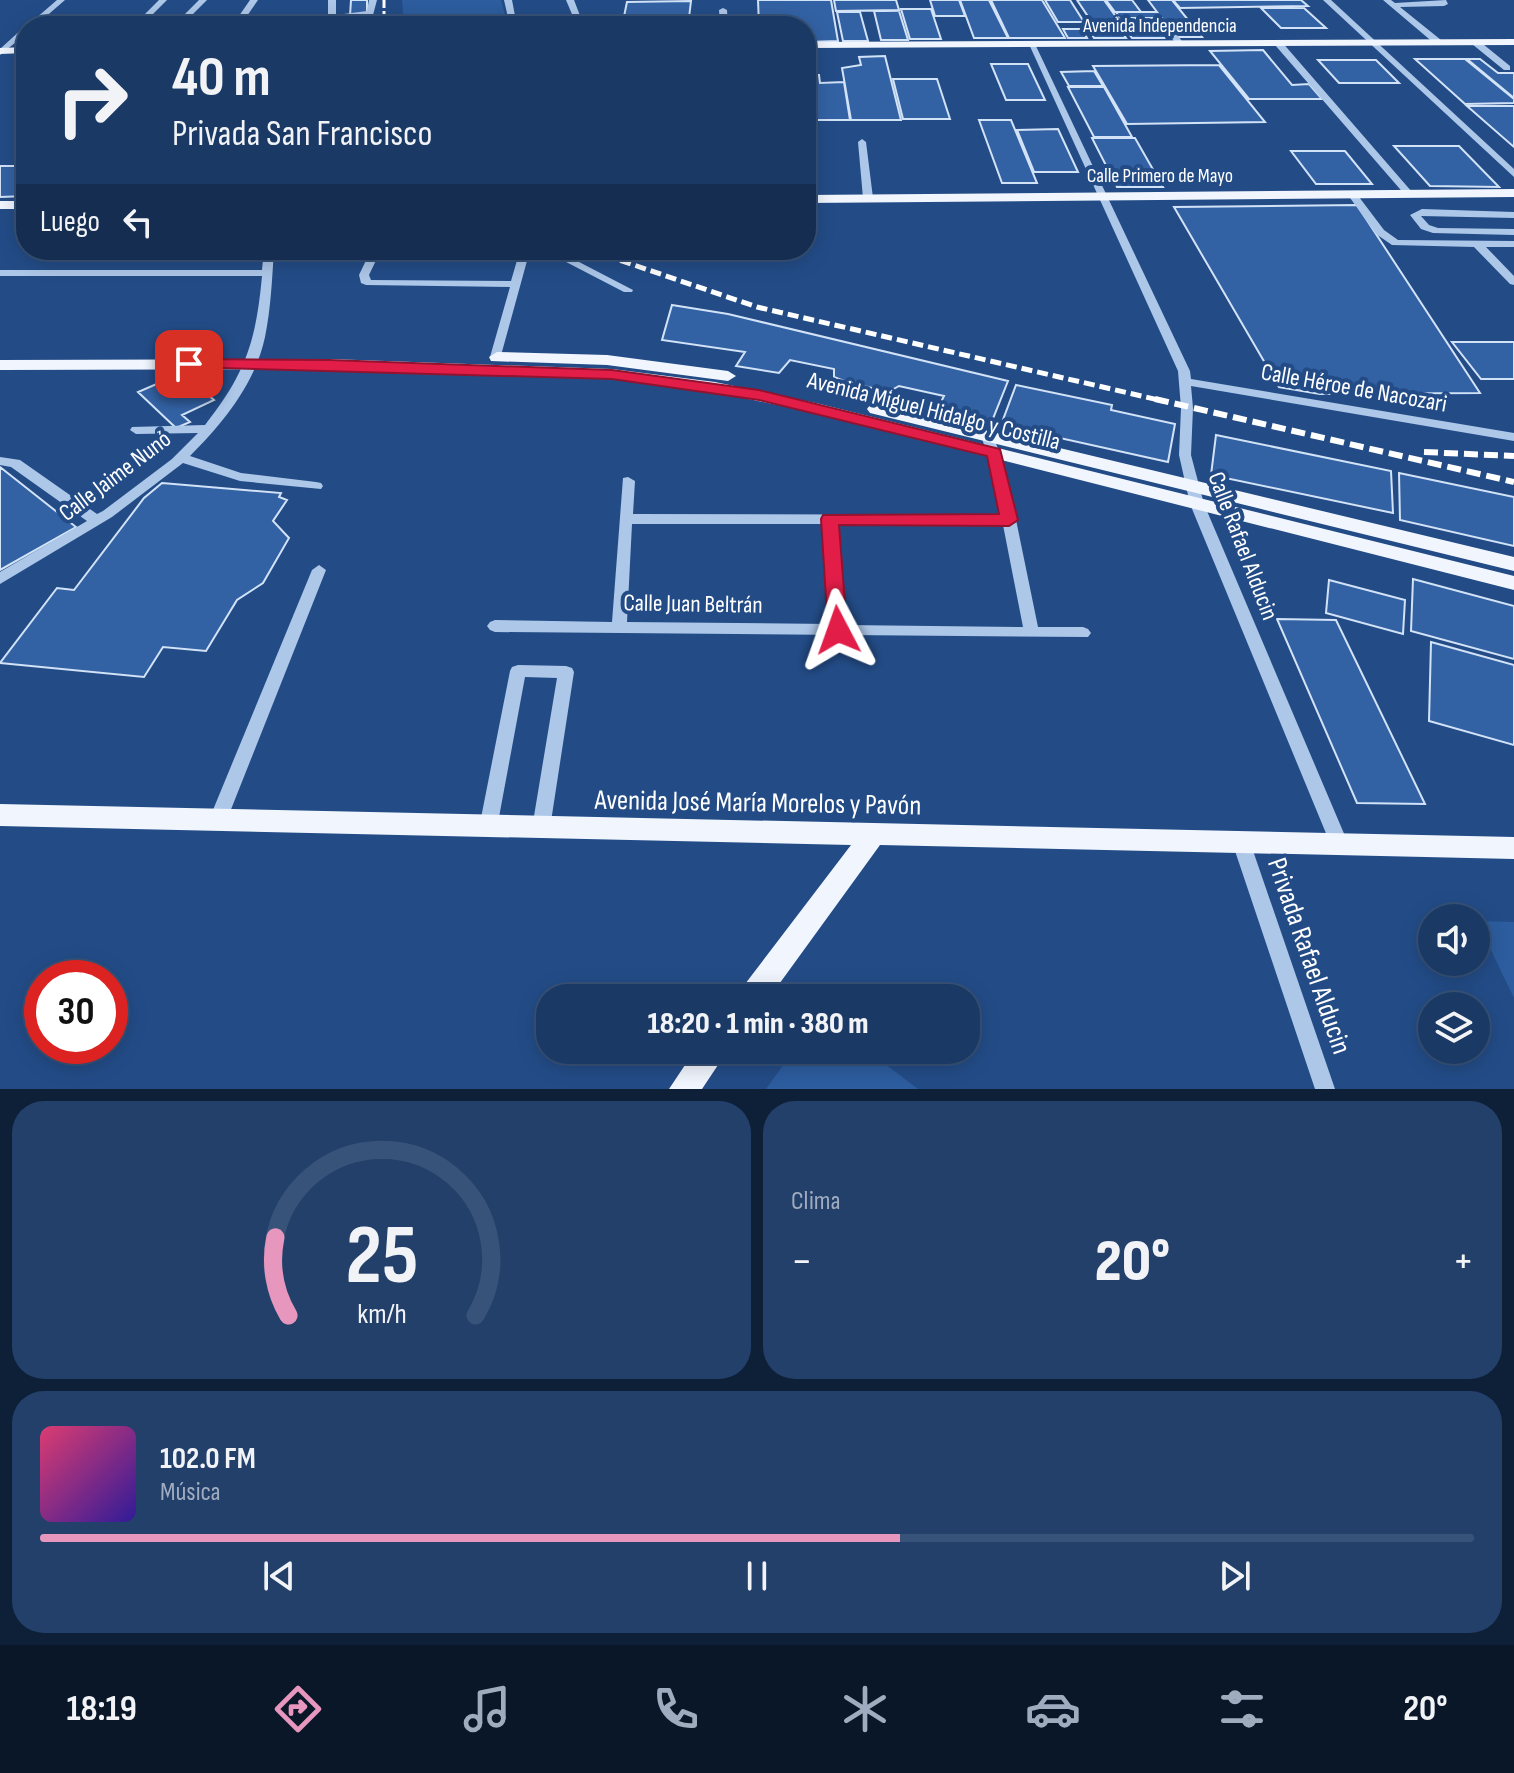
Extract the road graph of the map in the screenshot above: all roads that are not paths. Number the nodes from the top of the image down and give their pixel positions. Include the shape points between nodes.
1 (61, 0) edge
2 (163, 0) edge
3 (203, 0) edge
4 (373, 0) edge
5 (1327, 0) edge
6 (1442, 0) edge
7 (1390, 2) edge
8 (1417, 2) edge
9 (723, 10) dead end
10 (43, 16) edge
11 (147, 16) edge
12 (187, 16) edge
13 (357, 16) edge
14 (723, 16) edge
15 (1162, 20) dead end
16 (1373, 42) junction
17 (1438, 42) junction
18 (1475, 42) junction
19 (1514, 42) edge
20 (1278, 43) junction
21 (1031, 44) junction
22 (1180, 44) junction
23 (816, 45) edge
24 (1507, 68) dead end
25 (862, 142) dead end
26 (1514, 174) edge
27 (1514, 193) edge
28 (1409, 194) junction
29 (1353, 195) junction
30 (1103, 197) junction
31 (868, 198) junction
32 (816, 199) edge
33 (1514, 215) edge
34 (1514, 232) edge
35 (1477, 244) junction
36 (1514, 244) edge
37 (268, 260) edge
38 (371, 260) edge
39 (522, 260) edge
40 (568, 260) edge
41 (0, 273) edge
42 (267, 273) junction
43 (1514, 282) edge
44 (516, 284) junction
45 (628, 290) dead end
46 (496, 357) junction
47 (252, 364) junction
48 (330, 364) junction
49 (0, 365) edge
50 (1187, 382) junction
51 (209, 429) junction
52 (136, 430) dead end
53 (1514, 437) edge
54 (994, 453) junction
55 (179, 457) junction
56 (0, 461) edge
57 (628, 481) dead end
58 (316, 486) dead end
59 (1194, 495) junction
60 (626, 519) junction
61 (830, 519) junction
62 (1009, 520) junction
63 (97, 521) junction
64 (1361, 536) junction
65 (1514, 564) edge
66 (319, 570) dead end
67 (0, 579) edge
68 (1514, 583) edge
69 (495, 626) dead end
70 (619, 627) junction
71 (838, 630) junction
72 (1032, 632) junction
73 (1083, 633) dead end
74 (0, 815) edge
75 (217, 822) junction
76 (488, 828) junction
77 (541, 828) junction
78 (873, 835) junction
79 (1241, 842) junction
80 (1339, 843) junction
81 (1514, 848) edge
82 (762, 984) edge
83 (703, 1064) edge
84 (684, 1089) edge
85 (1325, 1089) edge

1 - 10 street
2 - 11 street
3 - 12 street
4 - 13 street via 370,13
5 - 16 street
6 - 8 street via 1444,4
7 - 8 street
7 - 17 street
9 - 14 street
15 - 22 street
16 - 17 main road, Avenida Independencia
16 - 20 main road, Avenida Independencia
16 - 26 street
17 - 18 main road, Avenida Independencia
18 - 19 main road, Avenida Independencia
18 - 24 street
20 - 22 main road, Avenida Independencia
20 - 28 street
21 - 22 main road, Avenida Independencia
21 - 23 main road, Avenida Independencia
21 - 30 street, Calle Rafael Alducin
25 - 31 street
27 - 28 main road, Calle Primero de Mayo
28 - 29 main road, Calle Primero de Mayo
29 - 30 main road, Calle Primero de Mayo
29 - 35 street via 1380,232 1396,243
30 - 31 main road, Calle Primero de Mayo
30 - 50 street, Calle Rafael Alducin
31 - 32 main road, Calle Primero de Mayo
33 - 34 street via 1415,215 1437,231
35 - 36 street
35 - 43 street
37 - 42 street, Calle Jaime Nunó
38 - 44 street via 364,275 370,283
39 - 44 street
40 - 45 street
41 - 42 street
42 - 47 street, Calle Jaime Nunó
44 - 46 street
46 - 48 main road, Avenida Miguel Hidalgo y Costilla via 390,356
46 - 54 main road, Avenida Miguel Hidalgo y Costilla via 607,360 753,380
47 - 48 main road, Avenida Miguel Hidalgo y Costilla
47 - 49 main road, Avenida Miguel Hidalgo y Costilla
47 - 51 street, Calle Jaime Nunó
48 - 54 main road, Avenida Miguel Hidalgo y Costilla via 667,380 759,395
50 - 53 street, Calle Héroe de Nacozari
50 - 59 street, Calle Rafael Alducin via 1185,455
51 - 52 street
51 - 55 street, Calle Jaime Nunó
54 - 59 main road, Avenida Miguel Hidalgo y Costilla
54 - 62 street
55 - 58 street via 240,477
55 - 63 street, Calle Jaime Nunó
56 - 63 street via 15,463
57 - 60 street
59 - 64 main road, Avenida Miguel Hidalgo y Costilla
59 - 80 street, Calle Rafael Alducin
60 - 61 street
60 - 70 street
61 - 62 street
61 - 71 street
62 - 72 street
63 - 67 street, Calle Jaime Nunó
64 - 65 main road, Avenida Miguel Hidalgo y Costilla
64 - 68 main road, Avenida Miguel Hidalgo y Costilla
66 - 75 street
69 - 70 street, Calle Juan Beltrán
70 - 71 street, Calle Juan Beltrán
71 - 72 street, Calle Juan Beltrán
72 - 73 street, Calle Juan Beltrán
74 - 75 main road, Avenida José María Morelos y Pavón
75 - 76 main road, Avenida José María Morelos y Pavón
76 - 77 main road, Avenida José María Morelos y Pavón
76 - 77 street via 518,671 566,672
77 - 78 main road, Avenida José María Morelos y Pavón
78 - 79 main road, Avenida José María Morelos y Pavón
78 - 82 main road
79 - 80 main road, Avenida José María Morelos y Pavón
79 - 85 street, Privada Rafael Alducin
80 - 81 main road, Avenida José María Morelos y Pavón
83 - 84 main road

